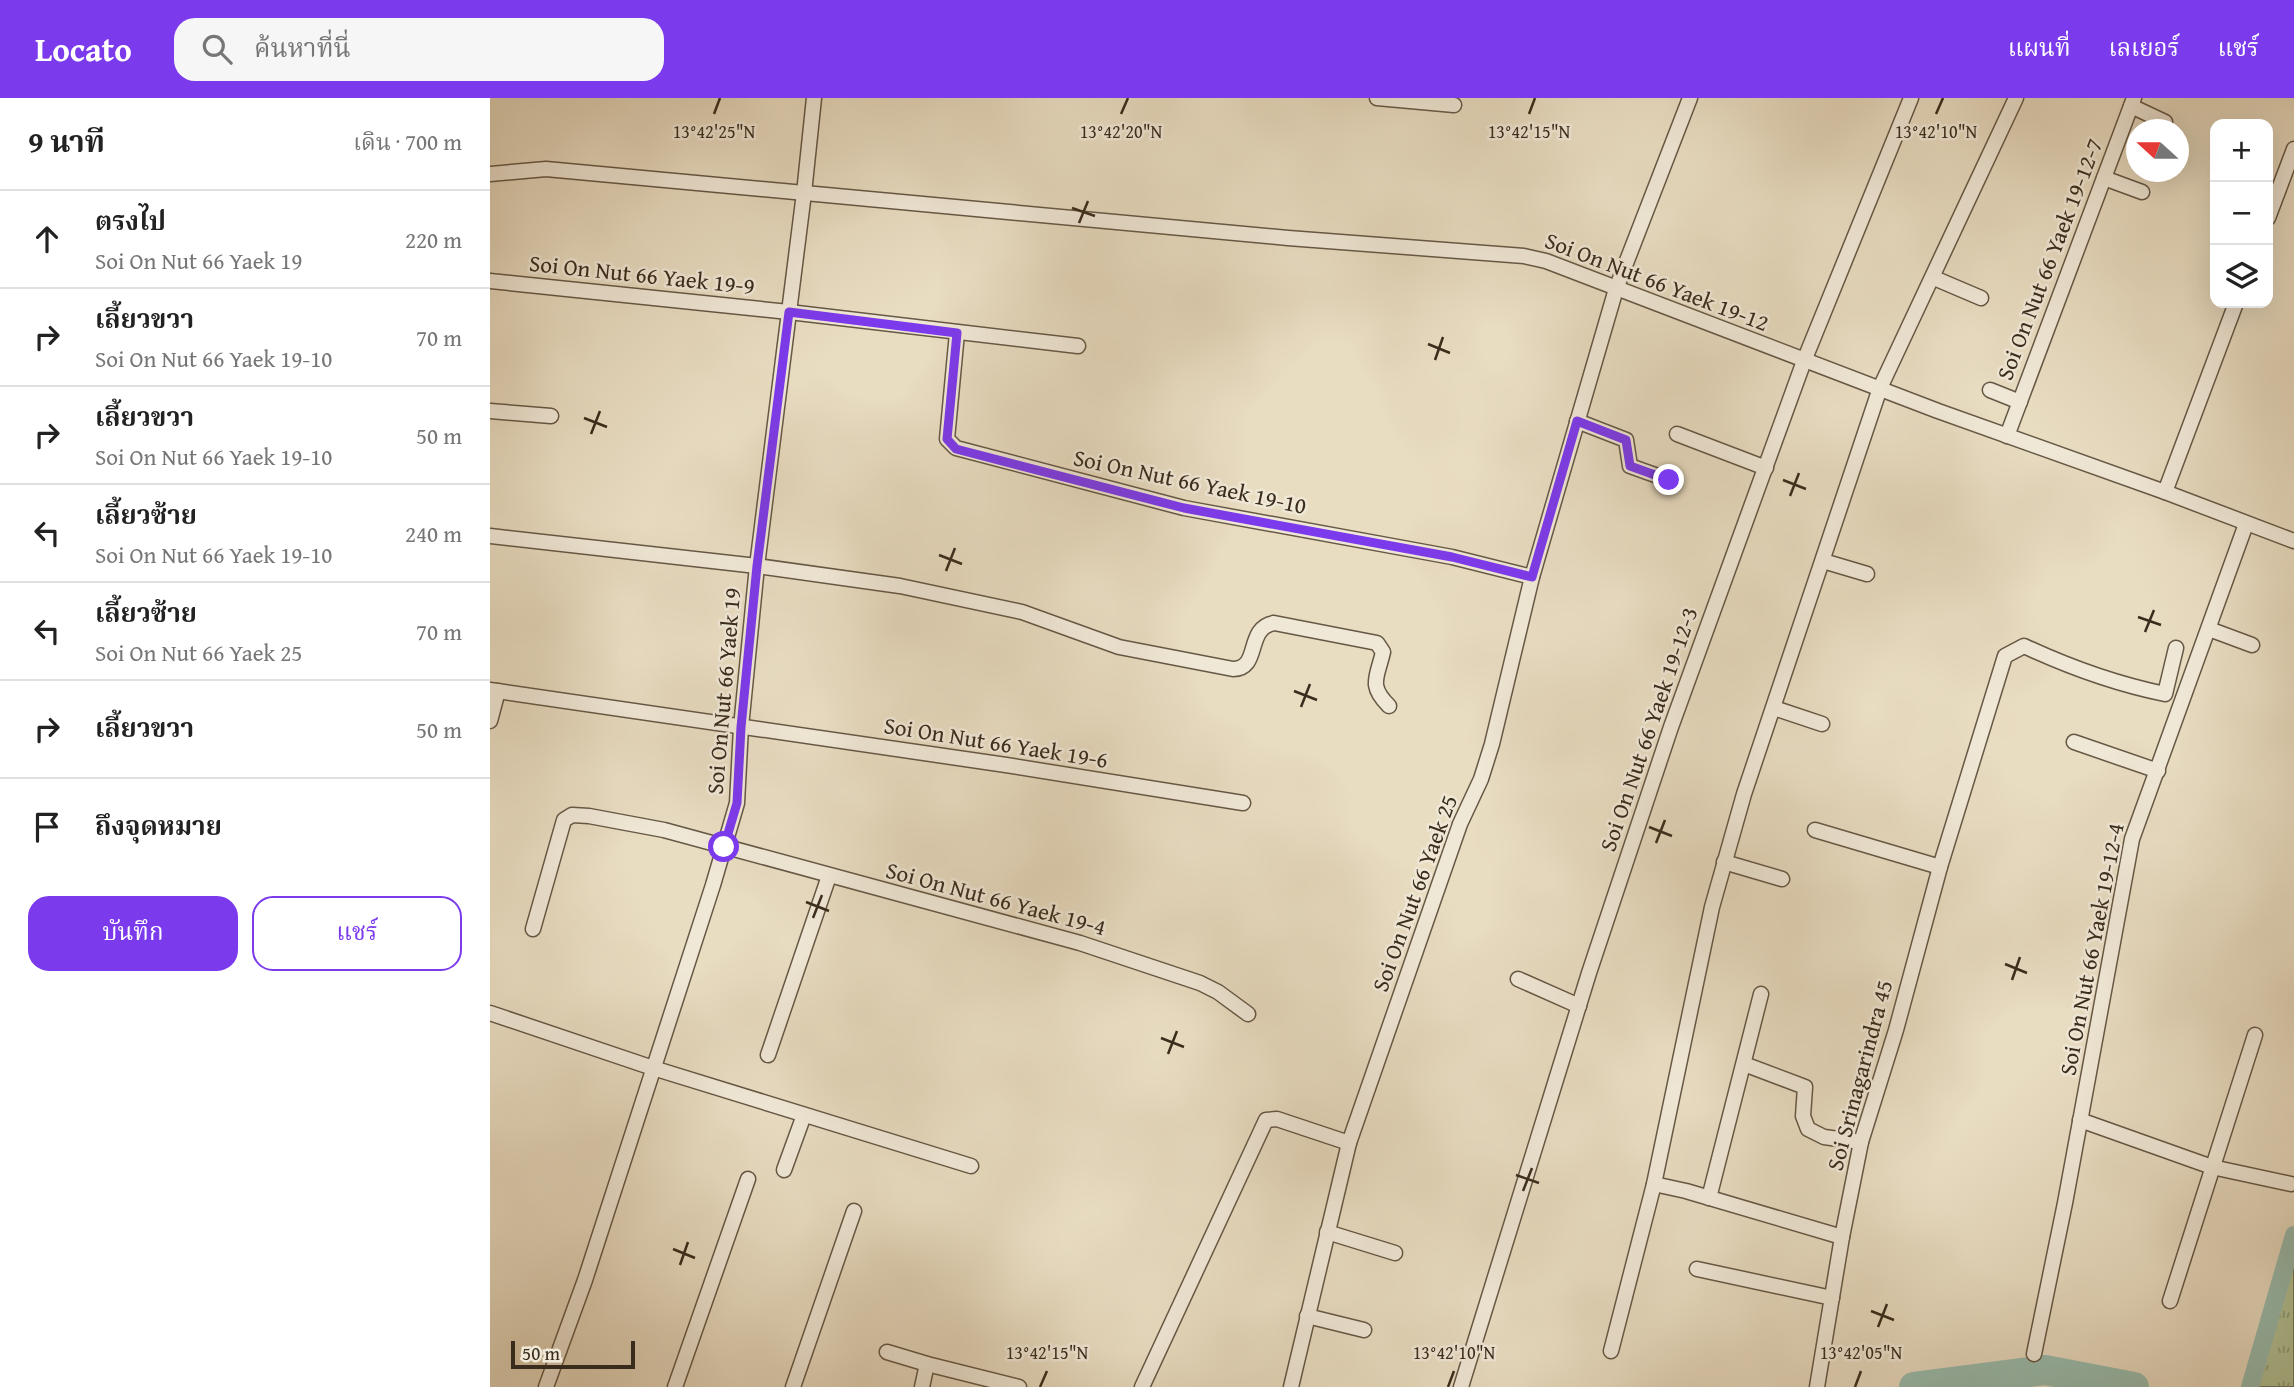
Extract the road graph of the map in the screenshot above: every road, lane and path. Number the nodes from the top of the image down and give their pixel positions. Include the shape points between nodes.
1 (814, 98) edge
2 (1377, 98) edge
3 (1690, 98) edge
4 (1910, 98) edge
5 (2016, 98) edge
6 (2133, 102) edge
7 (1454, 105) dead end
8 (2162, 119) edge
9 (2294, 149) edge
10 (490, 174) edge
11 (2104, 178) junction
12 (2142, 192) dead end
13 (804, 193) junction
14 (2273, 205) edge
15 (1934, 278) junction
16 (490, 281) edge
17 (1616, 289) junction
18 (1981, 298) dead end
19 (2234, 308) edge
20 (789, 312) junction
21 (957, 333) junction
22 (1078, 346) dead end
23 (1804, 360) junction
24 (1880, 388) junction
25 (1990, 390) dead end
26 (2020, 402) junction
27 (490, 411) edge
28 (551, 416) dead end
29 (1577, 421) junction
30 (1677, 435) dead end
31 (2007, 436) junction
32 (1766, 468) junction
33 (1669, 480) dead end
34 (2165, 492) junction
35 (2246, 524) junction
36 (490, 536) edge
37 (2294, 541) edge
38 (1823, 561) junction
39 (757, 566) junction
40 (1867, 574) dead end
41 (1532, 577) junction
42 (2209, 629) junction
43 (2252, 645) dead end
44 (2176, 648) dead end
45 (494, 690) edge
46 (1389, 706) dead end
47 (1774, 708) junction
48 (490, 721) edge
49 (1822, 724) dead end
50 (741, 727) junction
51 (2074, 742) dead end
52 (2158, 771) junction
53 (1243, 803) dead end
54 (1815, 830) dead end
55 (724, 847) junction
56 (1724, 862) junction
57 (1940, 867) junction
58 (829, 876) junction
59 (1782, 878) dead end
60 (533, 929) dead end
61 (1518, 979) dead end
62 (1761, 995) dead end
63 (1579, 1006) junction
64 (490, 1013) edge
65 (1248, 1014) dead end
66 (2255, 1035) dead end
67 (768, 1055) dead end
68 (1744, 1064) junction
69 (653, 1068) junction
70 (804, 1115) junction
71 (2080, 1119) junction
72 (1861, 1142) junction
73 (1349, 1143) junction
74 (971, 1166) dead end
75 (2212, 1167) junction
76 (785, 1170) dead end
77 (748, 1179) dead end
78 (1654, 1184) junction
79 (2291, 1184) dead end
80 (1709, 1198) junction
81 (855, 1211) dead end
82 (1327, 1232) junction
83 (1842, 1237) junction
84 (1395, 1252) dead end
85 (1697, 1269) dead end
86 (1832, 1298) junction
87 (2170, 1301) dead end
88 (1307, 1316) junction
89 (1364, 1330) dead end
90 (1611, 1351) dead end
91 (887, 1352) dead end
92 (2034, 1354) dead end
93 (927, 1364) junction
94 (546, 1387) edge
95 (675, 1387) edge
96 (793, 1387) edge
97 (922, 1387) edge
98 (1020, 1387) edge
99 (1142, 1387) edge
100 (1291, 1387) edge
101 (1461, 1387) edge
102 (1817, 1387) edge

1 - 13 street, Soi On Nut 66 Yaek 19
2 - 7 street
3 - 17 street, Soi On Nut 66 Yaek 25
4 - 23 street, Soi On Nut 66 Yaek 19-12-3
5 - 15 street
6 - 8 street
6 - 11 street, Soi On Nut 66 Yaek 19-12-7
9 - 14 street
10 - 13 street, Soi On Nut 66 Yaek 19-12 via 546,169
11 - 12 street
11 - 26 street, Soi On Nut 66 Yaek 19-12-7
13 - 17 street, Soi On Nut 66 Yaek 19-12 via 1493,252 1546,261
13 - 20 street, Soi On Nut 66 Yaek 19
15 - 18 street
15 - 24 street
16 - 20 street, Soi On Nut 66 Yaek 19-9
17 - 23 street, Soi On Nut 66 Yaek 19-12
17 - 29 street, Soi On Nut 66 Yaek 25
19 - 34 street
20 - 21 street
20 - 39 street, Soi On Nut 66 Yaek 19
21 - 22 street
21 - 41 street, Soi On Nut 66 Yaek 19-10 via 947,439 956,449 1184,508 1452,557
23 - 24 street, Soi On Nut 66 Yaek 19-12
23 - 32 street, Soi On Nut 66 Yaek 19-12-3
24 - 31 street, Soi On Nut 66 Yaek 19-12
24 - 38 street
25 - 26 street
26 - 31 street, Soi On Nut 66 Yaek 19-12-7
27 - 28 street
29 - 33 street via 1626,440 1630,466
29 - 41 street, Soi On Nut 66 Yaek 25
30 - 32 street
31 - 34 street, Soi On Nut 66 Yaek 19-12
32 - 63 street, Soi On Nut 66 Yaek 19-12-3 via 1671,727
34 - 35 street, Soi On Nut 66 Yaek 19-12
35 - 37 street, Soi On Nut 66 Yaek 19-12
35 - 42 street, Soi On Nut 66 Yaek 19-12-4
36 - 39 street
38 - 40 street
38 - 47 street
39 - 46 street via 900,586 1022,612 1119,647 1233,669 1249,660 1259,629 1266,624 1377,643 1382,652 1375,687
39 - 50 street, Soi On Nut 66 Yaek 19
41 - 73 street, Soi On Nut 66 Yaek 25 via 1481,779 1460,824
42 - 43 street
42 - 52 street, Soi On Nut 66 Yaek 19-12-4
44 - 57 street, Soi Srinagarindra 45 via 2165,694 2060,663 2024,646 2005,656
45 - 48 street
45 - 50 street, Soi On Nut 66 Yaek 19-6
47 - 49 street
47 - 56 street
50 - 53 street, Soi On Nut 66 Yaek 19-6
50 - 55 street, Soi On Nut 66 Yaek 19 via 737,803
51 - 52 street
52 - 71 street, Soi On Nut 66 Yaek 19-12-4 via 2132,839
54 - 57 street
55 - 58 street, Soi On Nut 66 Yaek 19-4
55 - 60 street, Soi On Nut 66 Yaek 19-4 via 664,830 572,815 564,820 559,833
55 - 69 street, Soi On Nut 66 Yaek 19
56 - 59 street
56 - 78 street
57 - 72 street, Soi Srinagarindra 45
58 - 65 street, Soi On Nut 66 Yaek 19-4 via 1151,965 1218,992
58 - 67 street
61 - 63 street
62 - 68 street
63 - 101 street, Soi On Nut 66 Yaek 19-12-3
64 - 69 street
66 - 75 street
68 - 72 street via 1805,1087 1803,1116 1808,1129 1824,1137
68 - 80 street
69 - 70 street
69 - 94 street, Soi On Nut 66 Yaek 19
70 - 74 street
70 - 76 street
71 - 75 street
71 - 92 street, Soi On Nut 66 Yaek 19-12-4
72 - 83 street, Soi Srinagarindra 45
73 - 82 street, Soi On Nut 66 Yaek 25
73 - 99 street via 1277,1119 1266,1120
75 - 79 street
75 - 87 street
77 - 95 street
78 - 80 street
78 - 90 street
80 - 83 street
81 - 96 street
82 - 84 street
82 - 88 street, Soi On Nut 66 Yaek 25
83 - 86 street, Soi Srinagarindra 45
85 - 86 street
86 - 102 street, Soi Srinagarindra 45
88 - 89 street
88 - 100 street, Soi On Nut 66 Yaek 25
91 - 93 street
93 - 97 street
93 - 98 street

